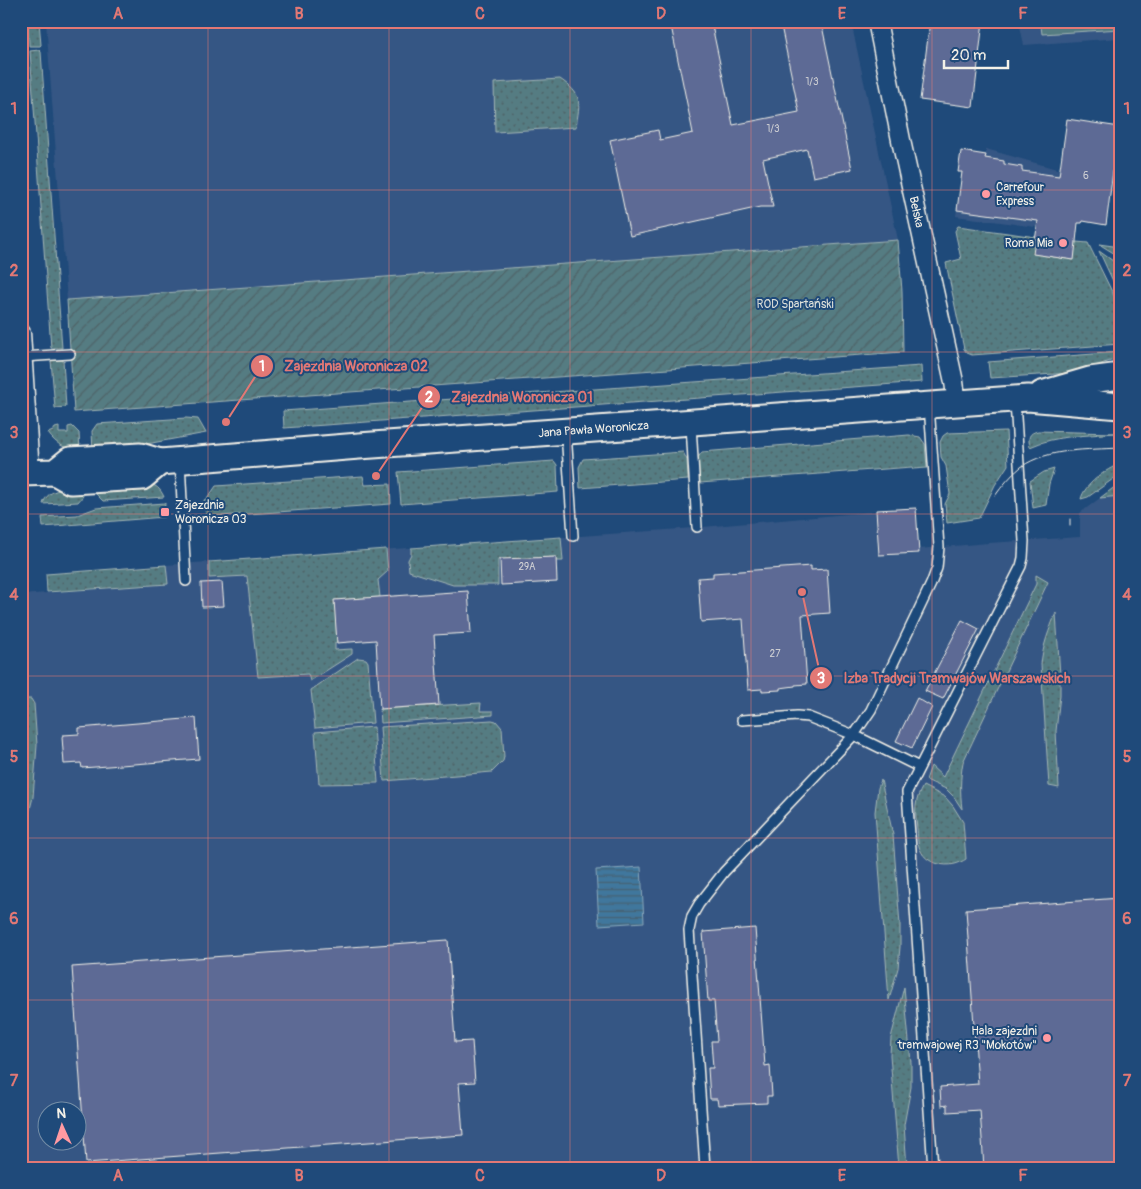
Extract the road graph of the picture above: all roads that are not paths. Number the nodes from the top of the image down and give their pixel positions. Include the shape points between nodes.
1 (877, 21) edge
2 (21, 333) edge
3 (70, 354) dead end
4 (23, 357) junction
5 (1120, 376) edge
6 (1021, 398) junction
7 (957, 403) junction
8 (929, 405) junction
9 (1120, 406) edge
10 (690, 422) junction
11 (566, 431) junction
12 (170, 462) junction
13 (26, 473) edge
14 (697, 527) dead end
15 (573, 536) dead end
16 (186, 581) dead end
17 (742, 720) dead end
18 (854, 735) junction
19 (919, 767) junction
20 (705, 1168) edge
21 (933, 1168) edge

1 - 7 street, Bełska
2 - 4 street
3 - 4 lane
4 - 13 street
5 - 6 street, Jana Pawła Woronicza via 1090,380
6 - 7 street, Jana Pawła Woronicza
6 - 9 street, Jana Pawła Woronicza
6 - 19 lane via 1023,558
7 - 8 street, Jana Pawła Woronicza
8 - 10 street, Jana Pawła Woronicza
8 - 18 lane via 939,541 937,568 871,710
10 - 11 street, Jana Pawła Woronicza
10 - 14 lane
11 - 12 street, Jana Pawła Woronicza
11 - 15 lane
12 - 13 street via 142,477 71,481 55,472
12 - 16 lane
17 - 18 lane via 808,717
18 - 19 lane
18 - 20 lane via 724,872 692,916 690,930
19 - 21 lane via 907,792

